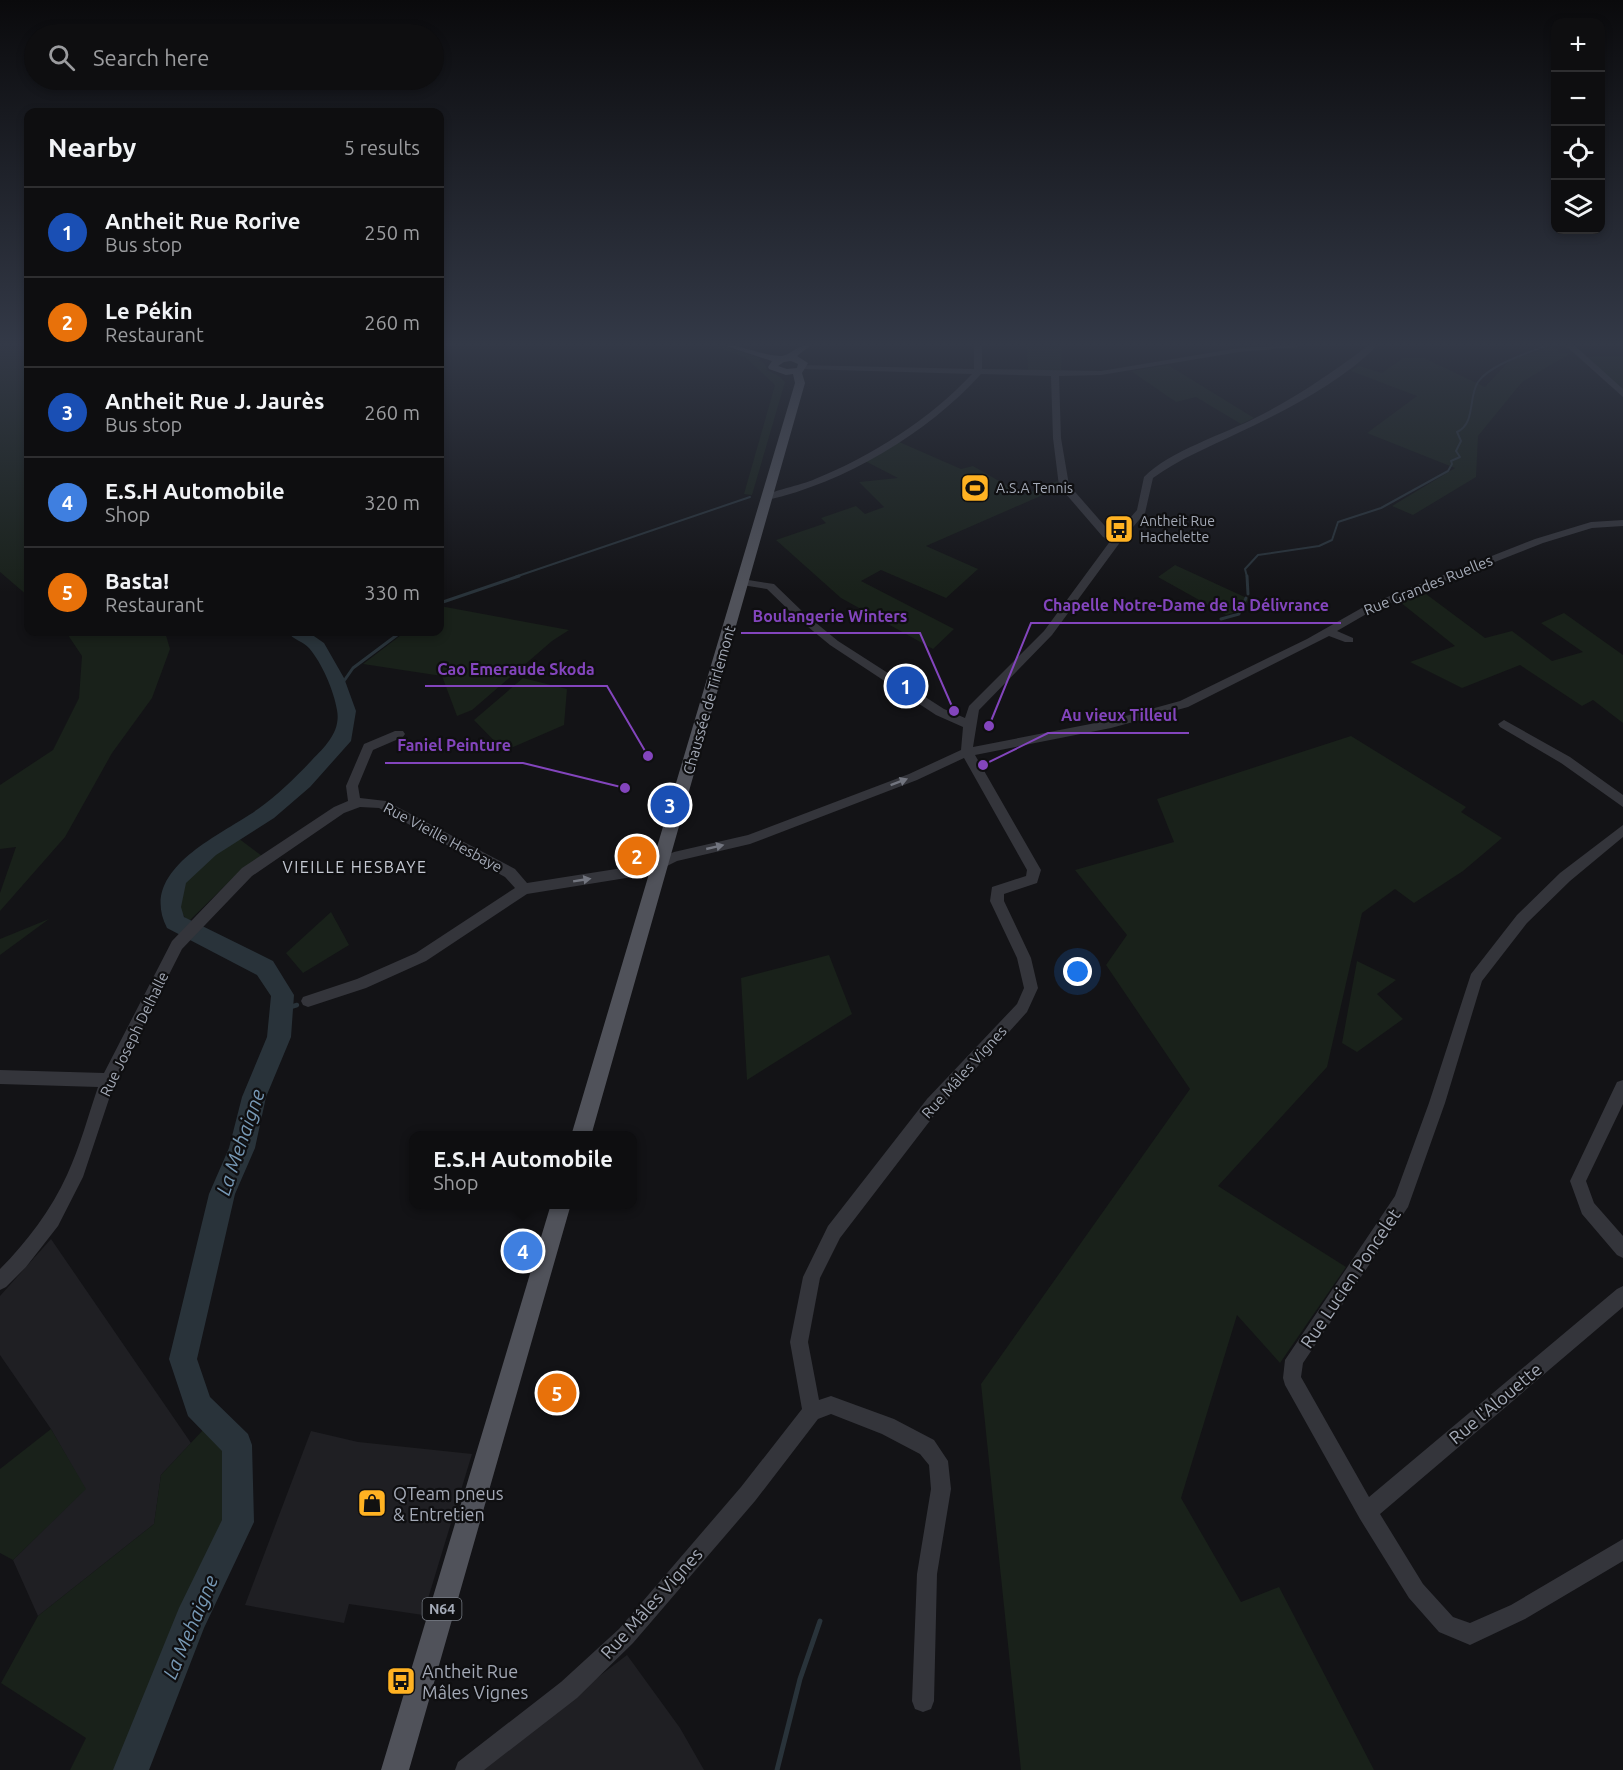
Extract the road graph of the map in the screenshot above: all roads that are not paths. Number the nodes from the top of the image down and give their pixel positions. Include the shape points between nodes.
1 (787, 428) edge
2 (912, 428) edge
3 (1058, 428) edge
4 (1243, 428) edge
5 (766, 497) junction
6 (1623, 523) edge
7 (1117, 539) junction
8 (742, 582) junction
9 (1327, 631) junction
10 (1348, 640) dead end
11 (1504, 724) dead end
12 (969, 725) junction
13 (399, 735) dead end
14 (967, 752) junction
15 (354, 802) junction
16 (1623, 802) edge
17 (1623, 830) edge
18 (660, 865) junction
19 (524, 889) junction
20 (309, 1001) dead end
21 (0, 1077) edge
22 (108, 1080) junction
23 (1623, 1087) edge
24 (582, 1131) edge
25 (560, 1209) edge
26 (1623, 1249) edge
27 (0, 1281) edge
28 (1623, 1295) edge
29 (812, 1412) junction
30 (1367, 1512) junction
31 (1623, 1549) edge
32 (923, 1701) dead end
33 (395, 1770) edge
34 (466, 1770) edge

1 - 5 main road, Chaussée de Tirlemont
2 - 5 street via 832,476 781,496
3 - 7 street via 1064,486 1107,535
4 - 7 street via 1149,477 1142,511
5 - 8 main road, Chaussée de Tirlemont
6 - 9 street, Rue Grandes Ruelles via 1591,525 1539,541 1371,607
7 - 12 street via 1048,633 973,709
8 - 12 street via 770,586 834,643 940,712
8 - 18 main road, Chaussée de Tirlemont
9 - 10 street
9 - 14 street, Rue Grandes Ruelles via 1184,704 1111,724
11 - 16 street via 1576,766
12 - 14 street
13 - 15 street via 368,747 352,786
18 -> 14 street, Rue Grandes Ruelles via 674,857 750,839 913,777
14 - 29 street, Rue Mâles Vignes via 1034,870 1032,879 997,891 997,901 1024,958 1031,988 1022,1008 933,1104 834,1232 812,1277 799,1342
15 - 19 street, Rue Vieille Hesbaye via 382,804 510,873
15 - 22 street, Rue Joseph Delhalle via 247,872 177,945
17 - 30 street, Rue Lucien Poncelet via 1564,877 1522,919 1476,978 1402,1202 1294,1360 1292,1378
19 -> 18 street
18 - 24 main road, Chaussée de Tirlemont
19 - 20 street via 421,957 361,984
21 - 22 street
22 - 27 street, Rue Joseph Delhalle via 70,1185 52,1220
23 - 26 street via 1578,1181 1588,1208
25 - 33 main road, N64
28 - 30 street, Rue l'Alouette
29 - 32 street via 831,1405 887,1426 927,1447 938,1461 941,1489 927,1574
29 - 34 street, Rue Mâles Vignes via 748,1494 626,1636 569,1690
30 - 31 street, Rue Lucien Poncelet via 1416,1591 1446,1625 1470,1634 1518,1612

